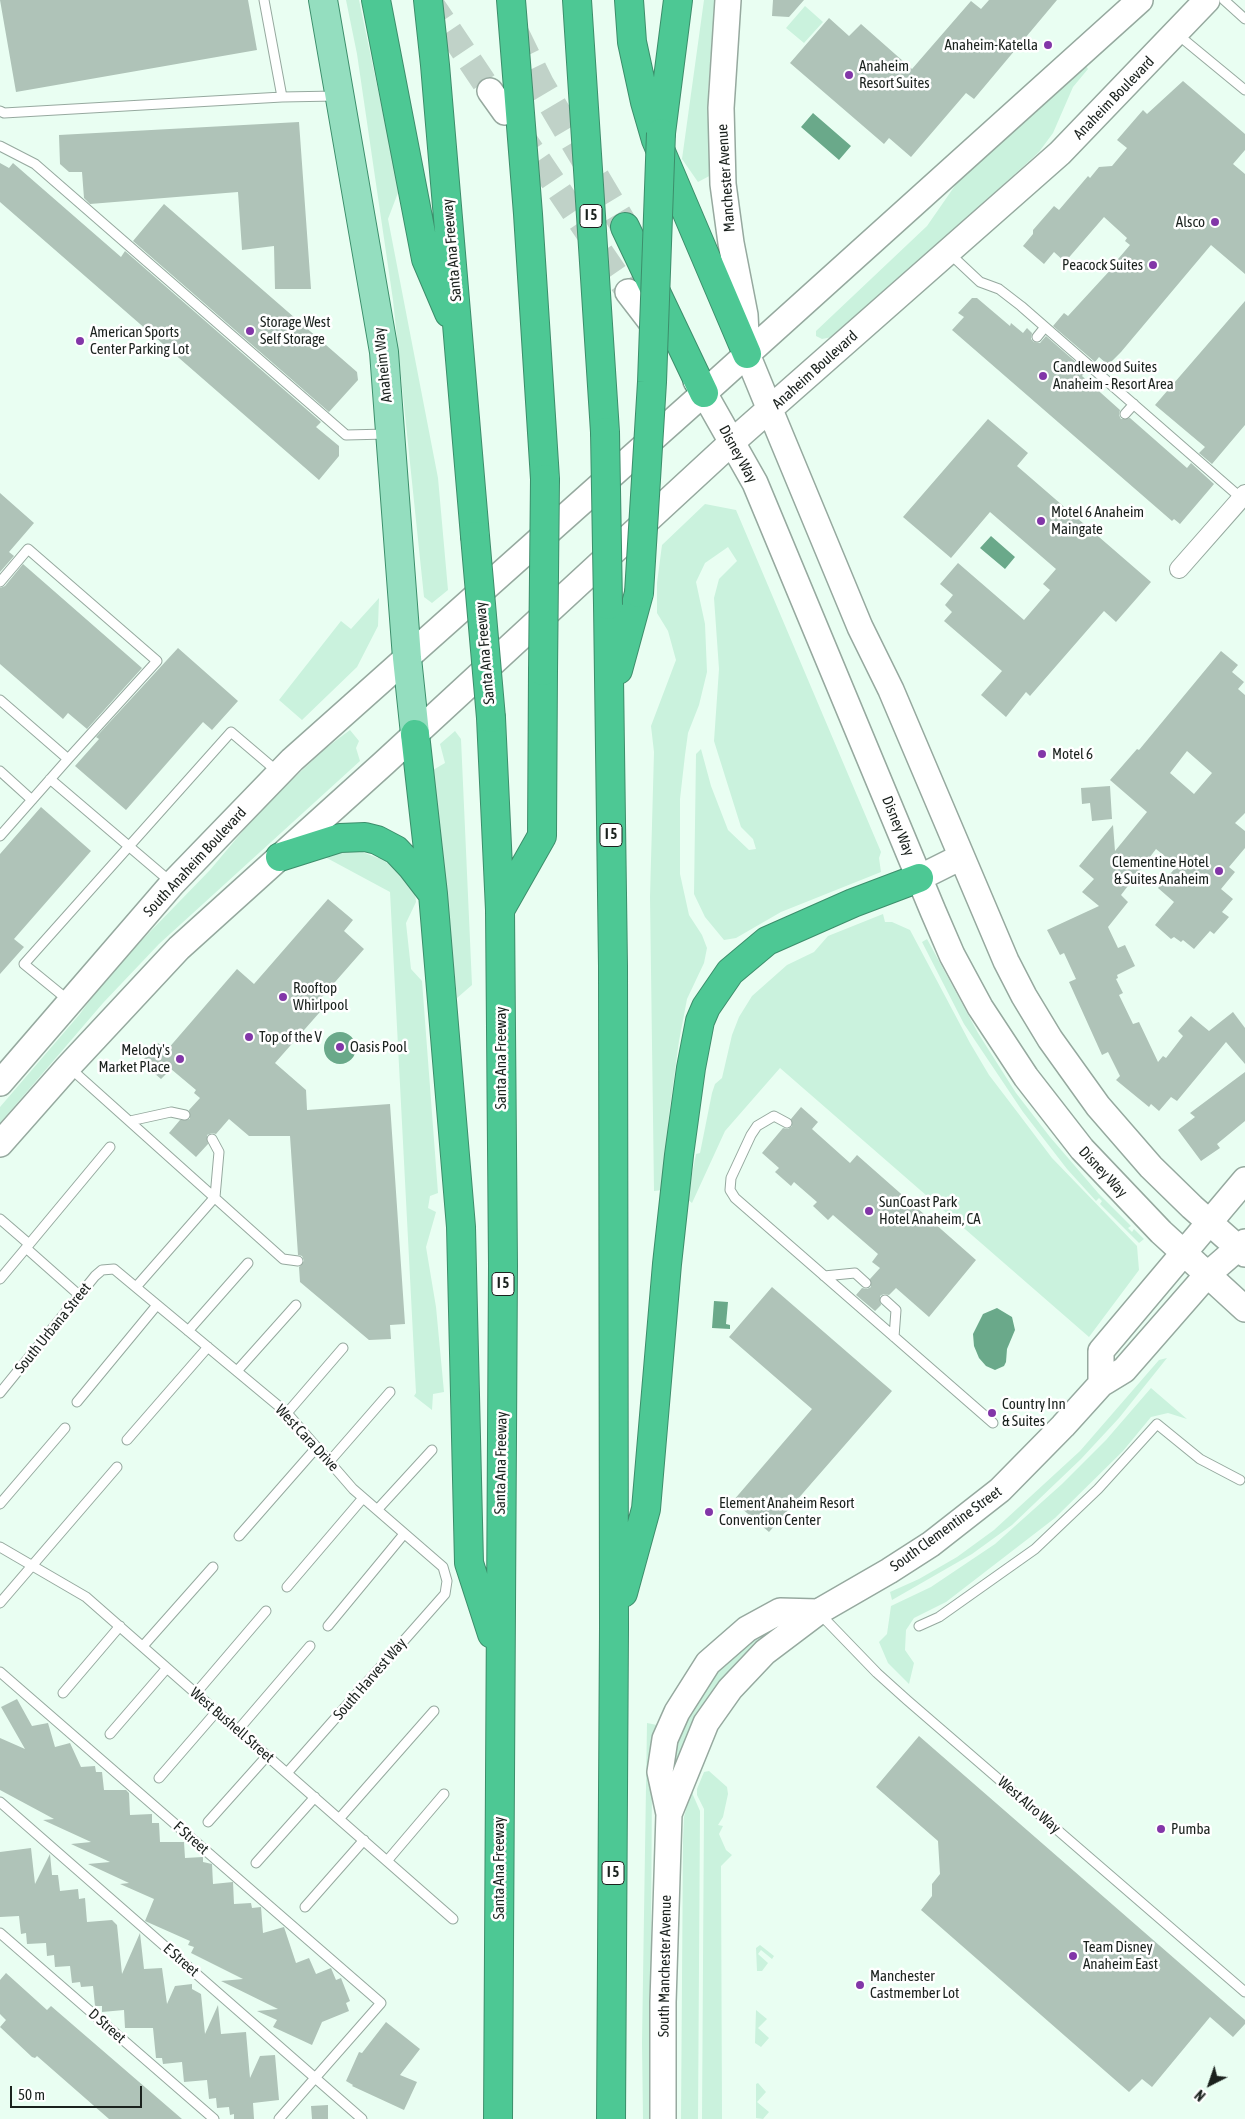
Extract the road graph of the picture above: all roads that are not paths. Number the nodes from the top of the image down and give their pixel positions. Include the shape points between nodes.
1 (264, 0) edge
2 (323, 0) edge
3 (376, 0) edge
4 (428, 0) edge
5 (511, 0) edge
6 (577, 0) edge
7 (629, 0) edge
8 (664, 0) edge
9 (678, 0) edge
10 (728, 0) edge
11 (1140, 0) edge
12 (1207, 0) edge
13 (1224, 0) edge
14 (1245, 19) edge
15 (1177, 33) junction
16 (1245, 90) edge
17 (490, 91) tunnel mouth
18 (282, 96) junction
19 (340, 96) junction
20 (0, 111) edge
21 (505, 112) tunnel mouth
22 (662, 133) junction
23 (0, 146) edge
24 (625, 228) tunnel mouth
25 (948, 252) junction
26 (628, 292) tunnel mouth
27 (1045, 328) junction
28 (459, 335) junction
29 (1037, 337) dead end
30 (747, 354) junction
31 (704, 393) junction
32 (1134, 404) junction
33 (770, 410) junction
34 (1125, 414) dead end
35 (390, 434) junction
36 (731, 443) junction
37 (1243, 496) edge
38 (1179, 569) dead end
39 (0, 582) edge
40 (407, 658) junction
41 (0, 700) edge
42 (609, 703) junction
43 (415, 734) junction
44 (68, 759) junction
45 (0, 771) edge
46 (279, 773) junction
47 (50, 779) junction
48 (32, 800) junction
49 (0, 836) edge
50 (129, 847) junction
51 (280, 857) junction
52 (961, 857) junction
53 (919, 878) junction
54 (172, 884) junction
55 (433, 894) junction
56 (500, 910) junction
57 (70, 1002) junction
58 (68, 1066) junction
59 (0, 1083) edge
60 (185, 1115) dead end
61 (130, 1121) junction
62 (788, 1123) dead end
63 (212, 1139) dead end
64 (0, 1144) edge
65 (110, 1147) dead end
66 (1245, 1180) edge
67 (215, 1197) junction
68 (0, 1218) edge
69 (1210, 1223) junction
70 (27, 1246) junction
71 (1243, 1248) edge
72 (1183, 1254) junction
73 (298, 1261) dead end
74 (248, 1263) dead end
75 (108, 1268) joint
76 (824, 1276) junction
77 (1207, 1276) junction
78 (0, 1279) edge
79 (866, 1283) dead end
80 (136, 1287) junction
81 (79, 1295) junction
82 (885, 1300) dead end
83 (157, 1305) junction
84 (296, 1306) dead end
85 (1245, 1308) edge
86 (188, 1331) junction
87 (894, 1337) junction
88 (208, 1347) junction
89 (344, 1348) dead end
90 (237, 1372) junction
91 (1100, 1384) junction
92 (390, 1392) dead end
93 (0, 1393) edge
94 (77, 1402) dead end
95 (287, 1413) junction
96 (994, 1423) dead end
97 (65, 1428) dead end
98 (127, 1440) dead end
99 (316, 1447) junction
100 (432, 1450) dead end
101 (329, 1462) junction
102 (117, 1467) dead end
103 (1240, 1480) dead end
104 (363, 1498) junction
105 (0, 1504) edge
106 (377, 1510) junction
107 (404, 1534) junction
108 (239, 1536) dead end
109 (0, 1547) edge
110 (32, 1565) junction
111 (213, 1567) dead end
112 (447, 1581) joint
113 (286, 1587) dead end
114 (0, 1603) edge
115 (266, 1611) dead end
116 (818, 1612) junction
117 (120, 1626) junction
118 (328, 1626) dead end
119 (614, 1626) junction
120 (919, 1626) dead end
121 (142, 1646) junction
122 (310, 1646) dead end
123 (499, 1657) junction
124 (167, 1668) junction
125 (0, 1672) edge
126 (63, 1693) dead end
127 (196, 1693) junction
128 (216, 1711) junction
129 (434, 1711) dead end
130 (238, 1730) junction
131 (110, 1734) dead end
132 (267, 1756) junction
133 (287, 1773) junction
134 (159, 1778) dead end
135 (444, 1794) dead end
136 (315, 1798) junction
137 (0, 1802) edge
138 (669, 1814) junction
139 (339, 1819) junction
140 (208, 1822) dead end
141 (364, 1840) junction
142 (387, 1861) junction
143 (256, 1864) dead end
144 (305, 1907) dead end
145 (453, 1919) dead end
146 (0, 1933) edge
147 (1245, 1992) edge
148 (315, 2078) junction
149 (214, 2119) edge
150 (279, 2119) edge
151 (362, 2119) edge
152 (498, 2119) edge
153 (611, 2119) edge
154 (663, 2119) edge

1 - 18 lane
2 - 19 main road, Anaheim Way
3 - 28 highway via 426,259
4 - 28 highway, Santa Ana Freeway / I 5
5 - 56 highway, bridge via 545,479 542,836
6 - 42 highway, I 5, bridge via 605,432
7 - 30 highway via 632,42 656,140
8 - 22 highway
9 - 22 highway
10 - 30 main road, Manchester Avenue via 721,108 723,184 745,315
11 - 30 main road
12 - 15 main road, Anaheim Boulevard
13 - 14 lane
15 - 16 lane
15 - 25 main road, Anaheim Boulevard via 1060,153
17 - 21 main road
18 - 19 lane
18 - 20 lane
19 - 35 main road, Anaheim Way via 384,352
22 - 42 highway, bridge via 639,593
23 - 35 lane via 36,164 346,435
24 - 31 highway
25 - 27 lane via 980,282 1008,296
25 - 33 main road, Anaheim Boulevard
26 - 31 main road, Disney Way
27 - 29 lane
27 - 32 lane
28 - 56 highway, Santa Ana Freeway / I 5, bridge via 491,718
30 - 31 main road
30 - 33 main road, Manchester Avenue
31 - 36 main road, Disney Way
31 - 40 main road
32 - 34 lane
32 - 37 lane
33 - 36 main road, Anaheim Boulevard
33 - 52 main road via 860,627 891,690
35 - 40 main road, Anaheim Way
36 - 43 main road, Anaheim Boulevard
36 - 53 main road, Disney Way via 754,483
37 - 38 street
39 - 44 lane via 28,549 157,661
40 - 43 main road, Anaheim Way
40 - 46 main road, South Anaheim Boulevard
41 - 44 lane
42 - 119 highway, I 5 via 613,966
43 - 51 main road
43 - 55 highway
44 - 47 lane
45 - 48 lane
46 - 50 lane via 231,732
46 - 54 main road, South Anaheim Boulevard
47 - 48 lane
47 - 50 lane
48 - 49 lane
50 - 54 lane
50 - 57 lane via 24,964
51 - 55 highway via 340,838 373,839 396,850
51 - 58 main road via 179,948
52 - 53 main road
52 - 69 main road via 1006,961 1050,1039 1098,1106 1151,1167
53 - 72 main road, Disney Way via 952,955 1018,1067 1082,1149
53 - 119 highway via 767,941 730,972 700,1021 679,1155 646,1509
54 - 57 main road, South Anaheim Boulevard
55 - 123 highway via 460,1227 469,1563
56 - 123 highway, Santa Ana Freeway / I 5 via 503,1276
57 - 59 main road, South Anaheim Boulevard
58 - 61 lane
58 - 64 main road
60 - 61 lane via 171,1112
61 - 67 lane
62 - 76 lane via 774,1116 757,1126 734,1167 730,1190 735,1198
63 - 67 lane via 219,1152
65 - 70 lane
66 - 69 main road
67 - 73 lane via 283,1259
67 - 80 lane
68 - 70 lane
69 - 71 main road
69 - 72 main road
70 - 78 lane
70 - 81 lane
71 - 77 main road, South Clementine Street
72 - 77 main road, Disney Way
72 - 91 main road via 1101,1351
74 - 86 lane
75 - 80 lane, West Cara Drive via 114,1269
75 - 81 lane, South Urbana Street via 102,1270
76 - 79 lane via 855,1273
76 - 87 lane
77 - 85 main road, Disney Way
77 - 91 main road, South Clementine Street via 1124,1370
80 - 83 lane, West Cara Drive
81 - 93 lane, South Urbana Street
82 - 87 lane via 896,1310
83 - 86 lane, West Cara Drive
83 - 94 lane
84 - 90 lane
86 - 88 lane, West Cara Drive
87 - 96 lane
88 - 90 lane, West Cara Drive
88 - 98 lane
89 - 95 lane
90 - 95 lane, West Cara Drive
91 - 116 main road, South Clementine Street via 1000,1490 889,1572
92 - 101 lane
95 - 99 lane, West Cara Drive
97 - 105 lane
99 - 101 lane, West Cara Drive
99 - 108 lane
100 - 106 lane
101 - 104 lane, West Cara Drive
102 - 110 lane
103 - 120 lane via 1200,1459 1157,1424 1098,1489 1035,1549 940,1617
104 - 106 lane, West Cara Drive
104 - 113 lane
106 - 107 lane, West Cara Drive
107 - 112 lane, West Cara Drive via 443,1567
107 - 118 lane
109 - 110 lane, West Bushell Street
110 - 114 lane
110 - 117 lane, West Bushell Street via 86,1597
111 - 121 lane
112 - 133 lane, South Harvest Way via 445,1594
115 - 127 lane
116 - 138 main road, South Manchester Avenue via 765,1652 730,1689 699,1736
116 - 138 main road, South Manchester Avenue via 780,1610 747,1629 703,1669 677,1712 666,1739 660,1772
116 - 147 lane, West Alro Way via 907,1700
117 - 121 lane, West Bushell Street
117 - 126 lane
119 - 153 highway, I 5
121 - 124 lane, West Bushell Street
122 - 130 lane
123 - 152 highway, Santa Ana Freeway / I 5
124 - 127 lane, West Bushell Street
124 - 131 lane
125 - 148 lane, F Street via 382,2003
127 - 128 lane, West Bushell Street
128 - 130 lane, West Bushell Street
128 - 134 lane
129 - 139 lane
130 - 132 lane, West Bushell Street
132 - 133 lane, West Bushell Street
132 - 140 lane
133 - 136 lane, West Bushell Street
135 - 142 lane
136 - 139 lane, West Bushell Street
136 - 143 lane
137 - 148 lane, E Street
138 - 154 main road, South Manchester Avenue
139 - 141 lane, West Bushell Street
141 - 142 lane, West Bushell Street
141 - 144 lane
142 - 145 lane, West Bushell Street
146 - 149 lane, D Street
148 - 150 lane
148 - 151 lane, E Street

